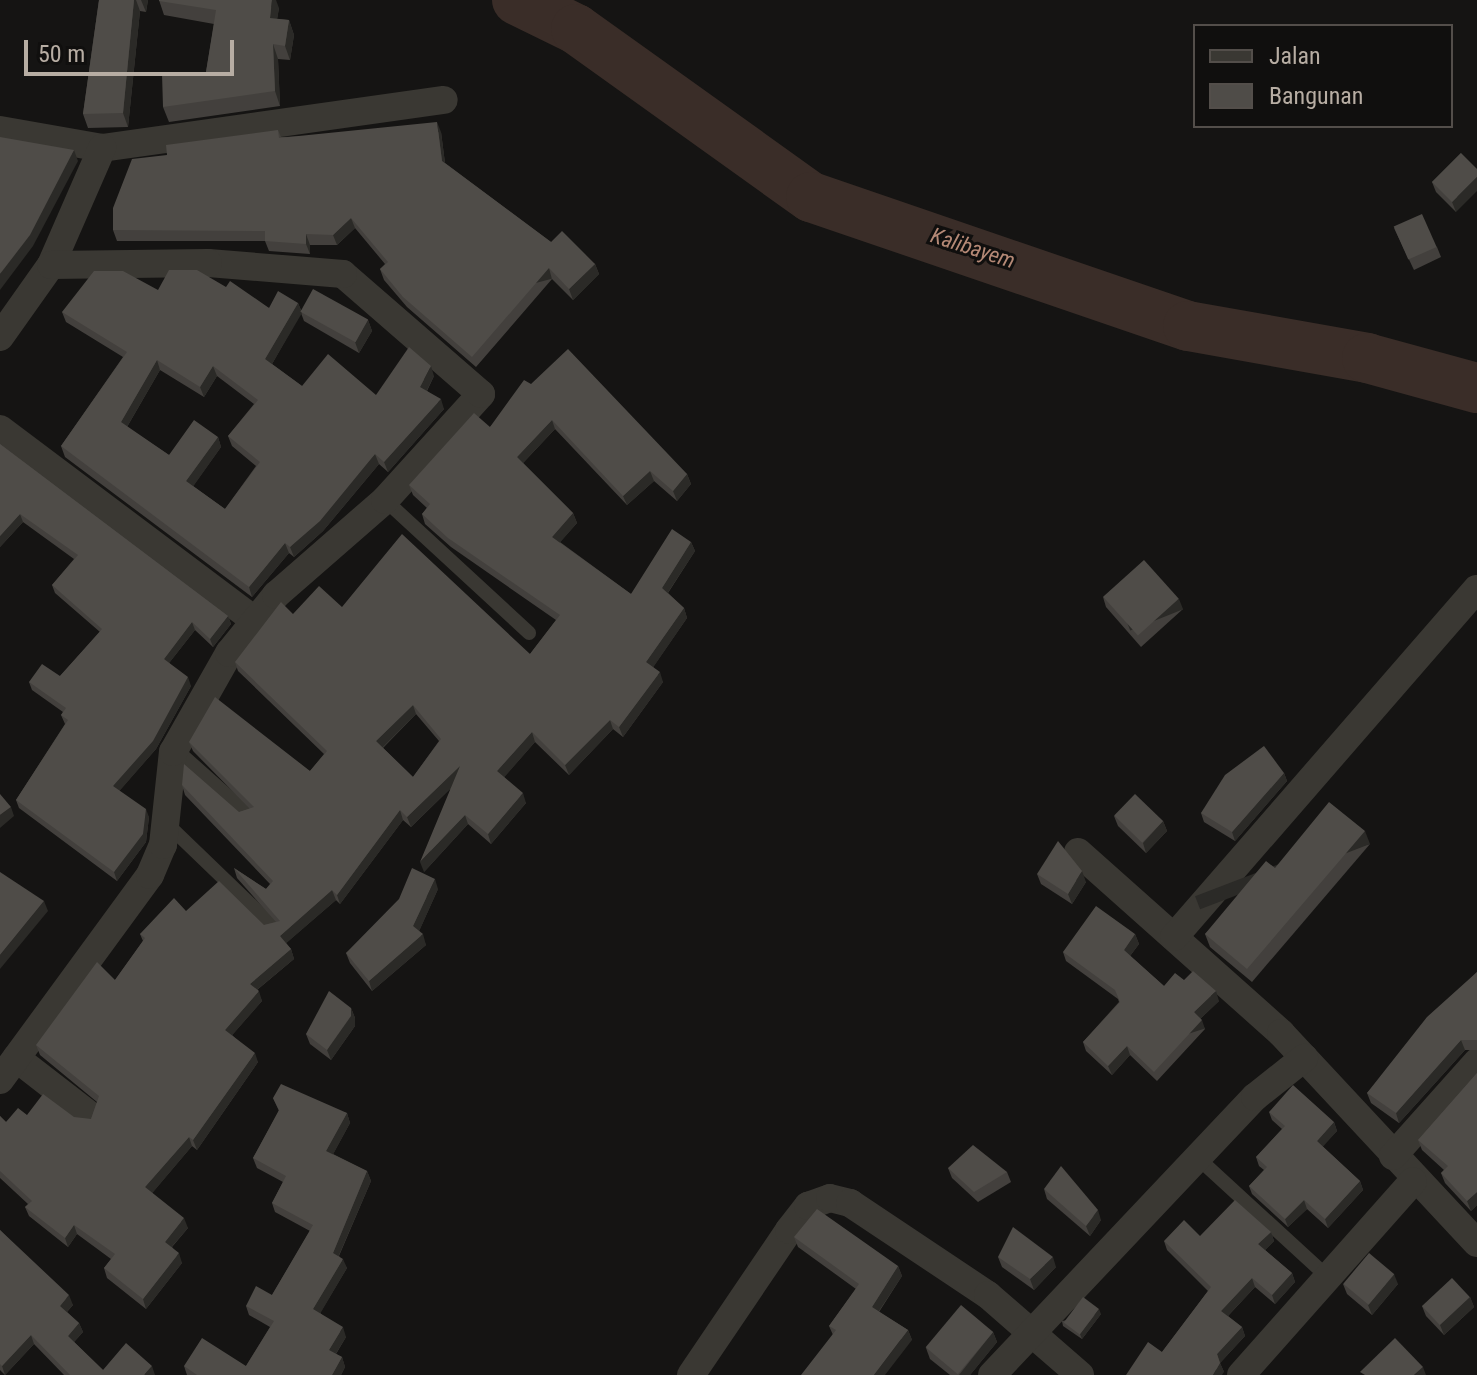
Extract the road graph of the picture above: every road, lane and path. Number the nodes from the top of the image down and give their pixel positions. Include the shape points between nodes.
1 (444, 100) dead end
2 (0, 130) edge
3 (102, 148) junction
4 (51, 265) junction
5 (0, 337) edge
6 (0, 429) edge
7 (385, 500) junction
8 (1477, 589) edge
9 (254, 620) junction
10 (529, 633) dead end
11 (174, 748) junction
12 (248, 814) edge
13 (166, 823) junction
14 (1078, 852) dead end
15 (274, 927) edge
16 (1174, 937) junction
17 (1304, 1058) junction
18 (1477, 1062) edge
19 (8, 1069) edge
20 (87, 1113) dead end
21 (1393, 1156) junction
22 (1199, 1159) junction
23 (1413, 1181) junction
24 (1477, 1243) edge
25 (1328, 1277) junction
26 (1033, 1335) junction
27 (691, 1375) edge
28 (992, 1375) edge
29 (1080, 1375) edge
30 (1241, 1375) edge

1 - 3 street
2 - 3 street
3 - 4 street
4 - 5 street
4 - 7 street via 208,263 343,274 481,394
6 - 9 street
7 - 9 street
7 - 10 lane
8 - 16 street
9 - 11 street
11 - 12 lane
11 - 13 street
13 - 15 lane
13 - 19 street via 144,884
14 - 16 street
16 - 17 street
17 - 21 street
17 - 22 street
18 - 21 street
19 - 20 street
21 - 23 street
22 - 25 lane
22 - 26 street
23 - 24 street
23 - 25 street
25 - 30 street
26 - 27 street via 874,1218 830,1198 808,1206 789,1230
26 - 28 street
26 - 29 street

